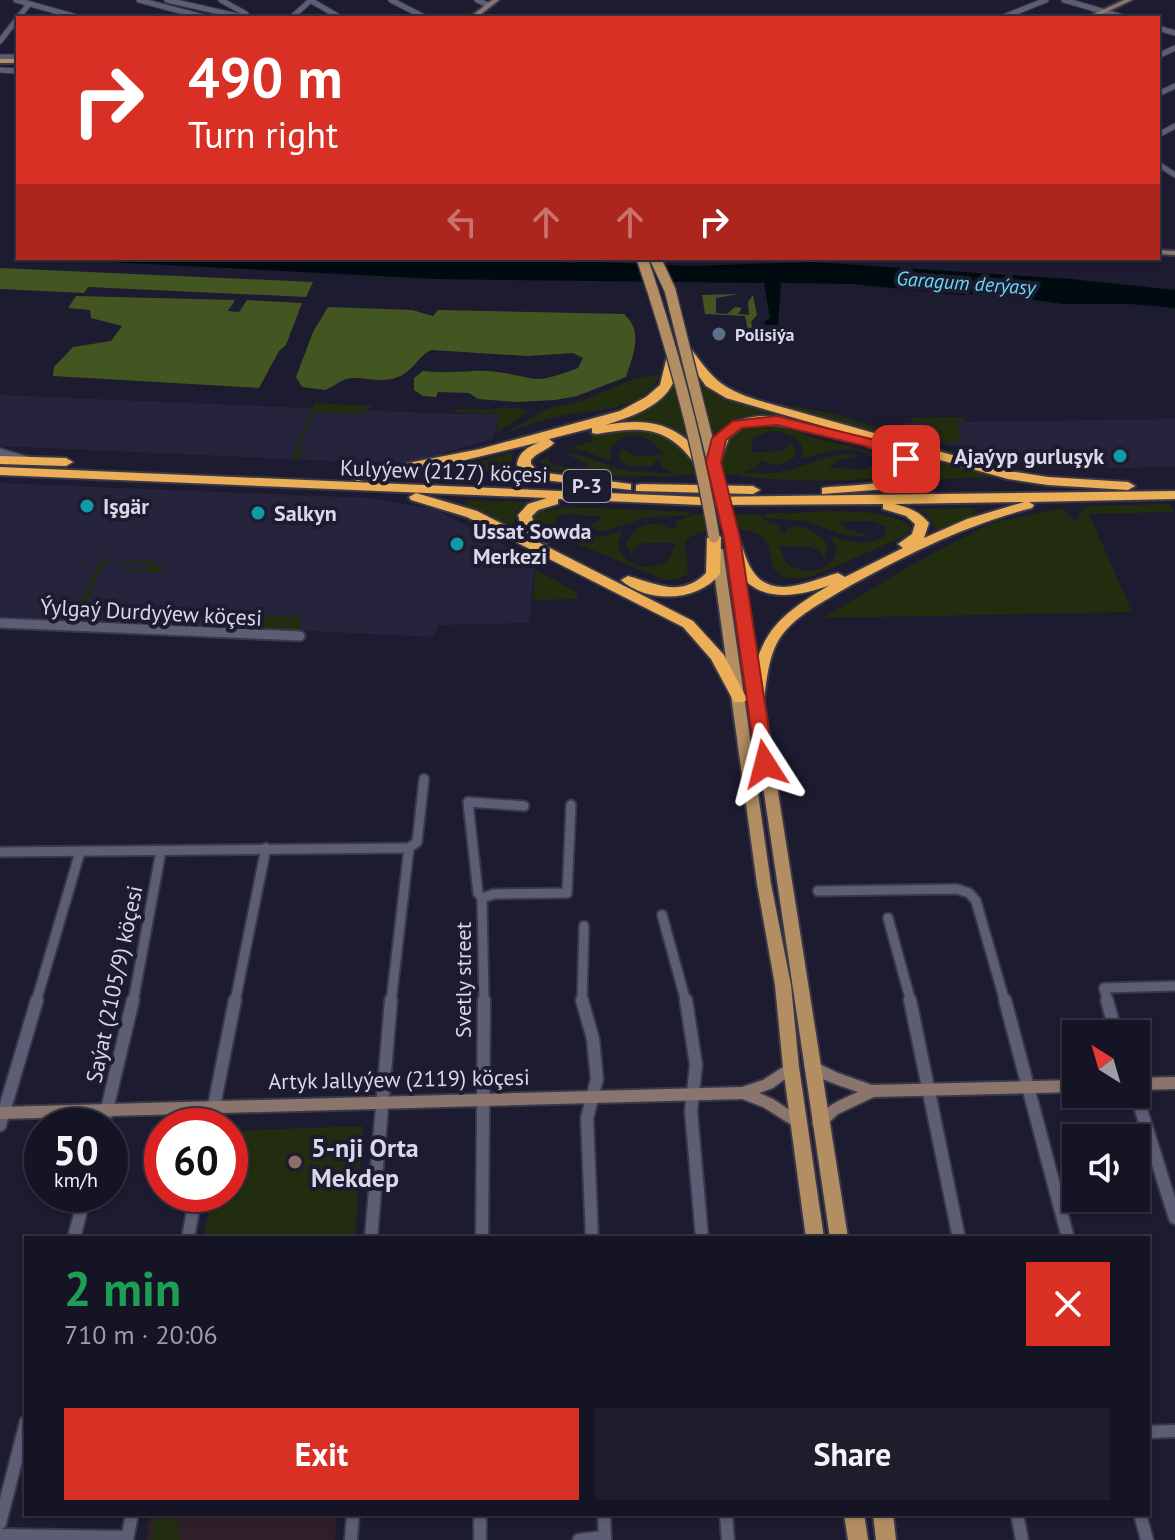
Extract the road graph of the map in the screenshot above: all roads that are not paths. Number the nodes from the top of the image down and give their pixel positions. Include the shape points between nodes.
1 (16, 0) edge
2 (139, 0) edge
3 (167, 0) edge
4 (221, 0) edge
5 (311, 0) edge
6 (391, 0) edge
7 (477, 0) edge
8 (496, 0) edge
9 (1046, 0) edge
10 (1064, 0) edge
11 (1129, 0) edge
12 (29, 4) junction
13 (488, 5) junction
14 (1104, 11) junction
15 (224, 13) junction
16 (20, 16) edge
17 (73, 16) edge
18 (199, 16) edge
19 (218, 16) edge
20 (237, 16) edge
21 (249, 16) edge
22 (293, 16) edge
23 (338, 16) edge
24 (422, 16) edge
25 (474, 16) edge
26 (1006, 16) edge
27 (1093, 16) edge
28 (1120, 16) edge
29 (16, 21) edge
30 (0, 41) edge
31 (643, 260) edge
32 (656, 260) edge
33 (680, 352) junction
34 (819, 425) junction
35 (576, 431) junction
36 (0, 452) edge
37 (0, 460) edge
38 (708, 463) junction
39 (28, 466) junction
40 (0, 473) edge
41 (356, 482) junction
42 (1175, 485) edge
43 (1127, 491) junction
44 (627, 493) junction
45 (1175, 495) edge
46 (829, 496) junction
47 (714, 537) junction
48 (732, 538) junction
49 (0, 623) edge
50 (300, 636) dead end
51 (748, 699) junction
52 (424, 779) dead end
53 (571, 805) dead end
54 (524, 806) dead end
55 (266, 848) junction
56 (409, 848) junction
57 (161, 851) junction
58 (0, 852) edge
59 (80, 852) junction
60 (818, 891) dead end
61 (482, 898) junction
62 (662, 915) dead end
63 (888, 918) dead end
64 (584, 926) dead end
65 (1175, 986) edge
66 (1112, 1020) edge
67 (811, 1065) junction
68 (791, 1067) junction
69 (1175, 1083) edge
70 (1150, 1084) edge
71 (1062, 1086) edge
72 (1030, 1087) junction
73 (928, 1089) junction
74 (872, 1091) junction
75 (696, 1093) junction
76 (743, 1093) junction
77 (483, 1098) junction
78 (591, 1098) junction
79 (381, 1101) junction
80 (214, 1106) junction
81 (107, 1108) edge
82 (1140, 1108) edge
83 (128, 1109) edge
84 (24, 1115) edge
85 (1, 1117) edge
86 (798, 1123) junction
87 (819, 1123) junction
88 (80, 1212) edge
89 (193, 1212) edge
90 (1175, 1218) edge
91 (74, 1236) edge
92 (188, 1236) edge
93 (371, 1236) edge
94 (482, 1236) edge
95 (592, 1236) edge
96 (702, 1236) edge
97 (815, 1236) edge
98 (839, 1236) edge
99 (959, 1236) edge
100 (1067, 1236) edge
101 (24, 1430) edge
102 (1175, 1431) edge
103 (1150, 1432) edge
104 (132, 1516) edge
105 (353, 1516) edge
106 (480, 1516) edge
107 (604, 1516) edge
108 (726, 1516) edge
109 (854, 1516) edge
110 (883, 1516) edge
111 (1017, 1516) edge
112 (1141, 1516) edge
113 (0, 1523) edge
114 (0, 1535) edge
115 (127, 1539) edge
116 (605, 1539) edge
117 (351, 1540) edge
118 (480, 1540) edge
119 (579, 1540) edge
120 (728, 1540) edge
121 (858, 1540) edge
122 (886, 1540) edge
123 (1022, 1540) edge
124 (1147, 1540) edge

1 - 12 street
2 - 18 street
3 - 15 street
4 - 21 street
5 - 22 street
5 - 23 street
6 - 24 street
7 - 13 street
8 - 13 street
9 - 26 street
10 - 14 street
11 - 14 street
12 - 16 street
12 - 17 street
13 - 25 street
14 - 27 street
14 - 28 street
15 - 19 street
15 - 20 street
29 - 30 street
31 - 33 main road, bridge
32 - 33 main road, bridge via 670,290
33 - 34 highway via 730,395
33 - 35 highway, bridge via 660,393
33 - 38 main road, bridge
34 - 38 highway via 738,424 719,438
34 - 43 highway via 1008,475
34 - 46 highway via 886,448 906,459 912,470 898,483
35 - 38 highway, bridge via 659,428 685,441
35 - 41 highway
35 - 44 highway via 537,447 525,456 524,465 540,477
36 - 39 street
37 - 39 highway, Kulyýew (2127) köçesi / P-3
38 - 47 main road, bridge
38 - 48 main road, bridge
39 - 40 highway, Kulyýew (2127) köçesi / P-3
39 - 41 highway, Kulyýew (2127) köçesi / P-3
41 - 44 highway, Kulyýew (2127) köçesi / P-3
41 - 51 highway via 472,514 659,607 708,641
42 - 43 highway, Kulyýew (2127) köçesi / P-3
43 - 45 highway, Kulyýew (2127) köçesi / P-3
43 - 46 highway, Kulyýew (2127) köçesi / P-3
43 - 51 highway via 992,513 824,596 775,633
44 - 46 highway, Kulyýew (2127) köçesi / P-3
44 - 47 highway via 610,502 549,501 533,507 524,519 536,534 634,583 666,592 694,590 711,578
46 - 48 highway via 897,508 916,516 923,528 913,540 802,591 777,590 751,578
47 - 51 main road
48 - 51 main road
49 - 50 street, Ýylgaý Durdyýew köçesi
51 - 67 main road
51 - 68 main road via 764,884 783,985
52 - 56 street via 417,842
53 - 61 street, Svetly street via 568,890
54 - 61 street via 468,802
55 - 56 street
55 - 57 street
55 - 80 street
56 - 79 street
57 - 59 street
57 - 81 street, Saýat (2105/9) köçesi via 137,987
58 - 59 street
59 - 85 street
60 - 72 street via 969,893 979,906
61 - 77 street, Svetly street
62 - 75 street via 685,991
63 - 73 street
64 - 78 street via 582,1006 593,1039 597,1079
65 - 66 street via 1104,988
67 - 74 street
67 - 87 main road
68 - 76 street, Artyk Jallyýew (2119) köçesi
68 - 86 main road
69 - 70 street
71 - 72 street
72 - 73 street
72 - 100 street
73 - 74 street
73 - 99 street
74 - 87 street
75 - 76 street, Artyk Jallyýew (2119) köçesi
75 - 78 street, Artyk Jallyýew (2119) köçesi
75 - 96 street via 691,1111
76 - 86 street
77 - 78 street, Artyk Jallyýew (2119) köçesi
77 - 79 street, Artyk Jallyýew (2119) köçesi
77 - 94 street, Svetly street
78 - 95 street via 587,1118
79 - 80 street, Artyk Jallyýew (2119) köçesi
79 - 93 street
80 - 83 street, Artyk Jallyýew (2119) köçesi
82 - 90 street
84 - 85 street, Artyk Jallyýew (2119) köçesi
86 - 97 main road
87 - 98 main road
88 - 91 street
89 - 92 street
101 - 113 street
102 - 103 street
104 - 115 street
105 - 117 street
106 - 118 street
107 - 116 street
108 - 120 street
109 - 121 main road
110 - 122 main road
111 - 123 street
112 - 124 street
114 - 115 street
116 - 119 street

